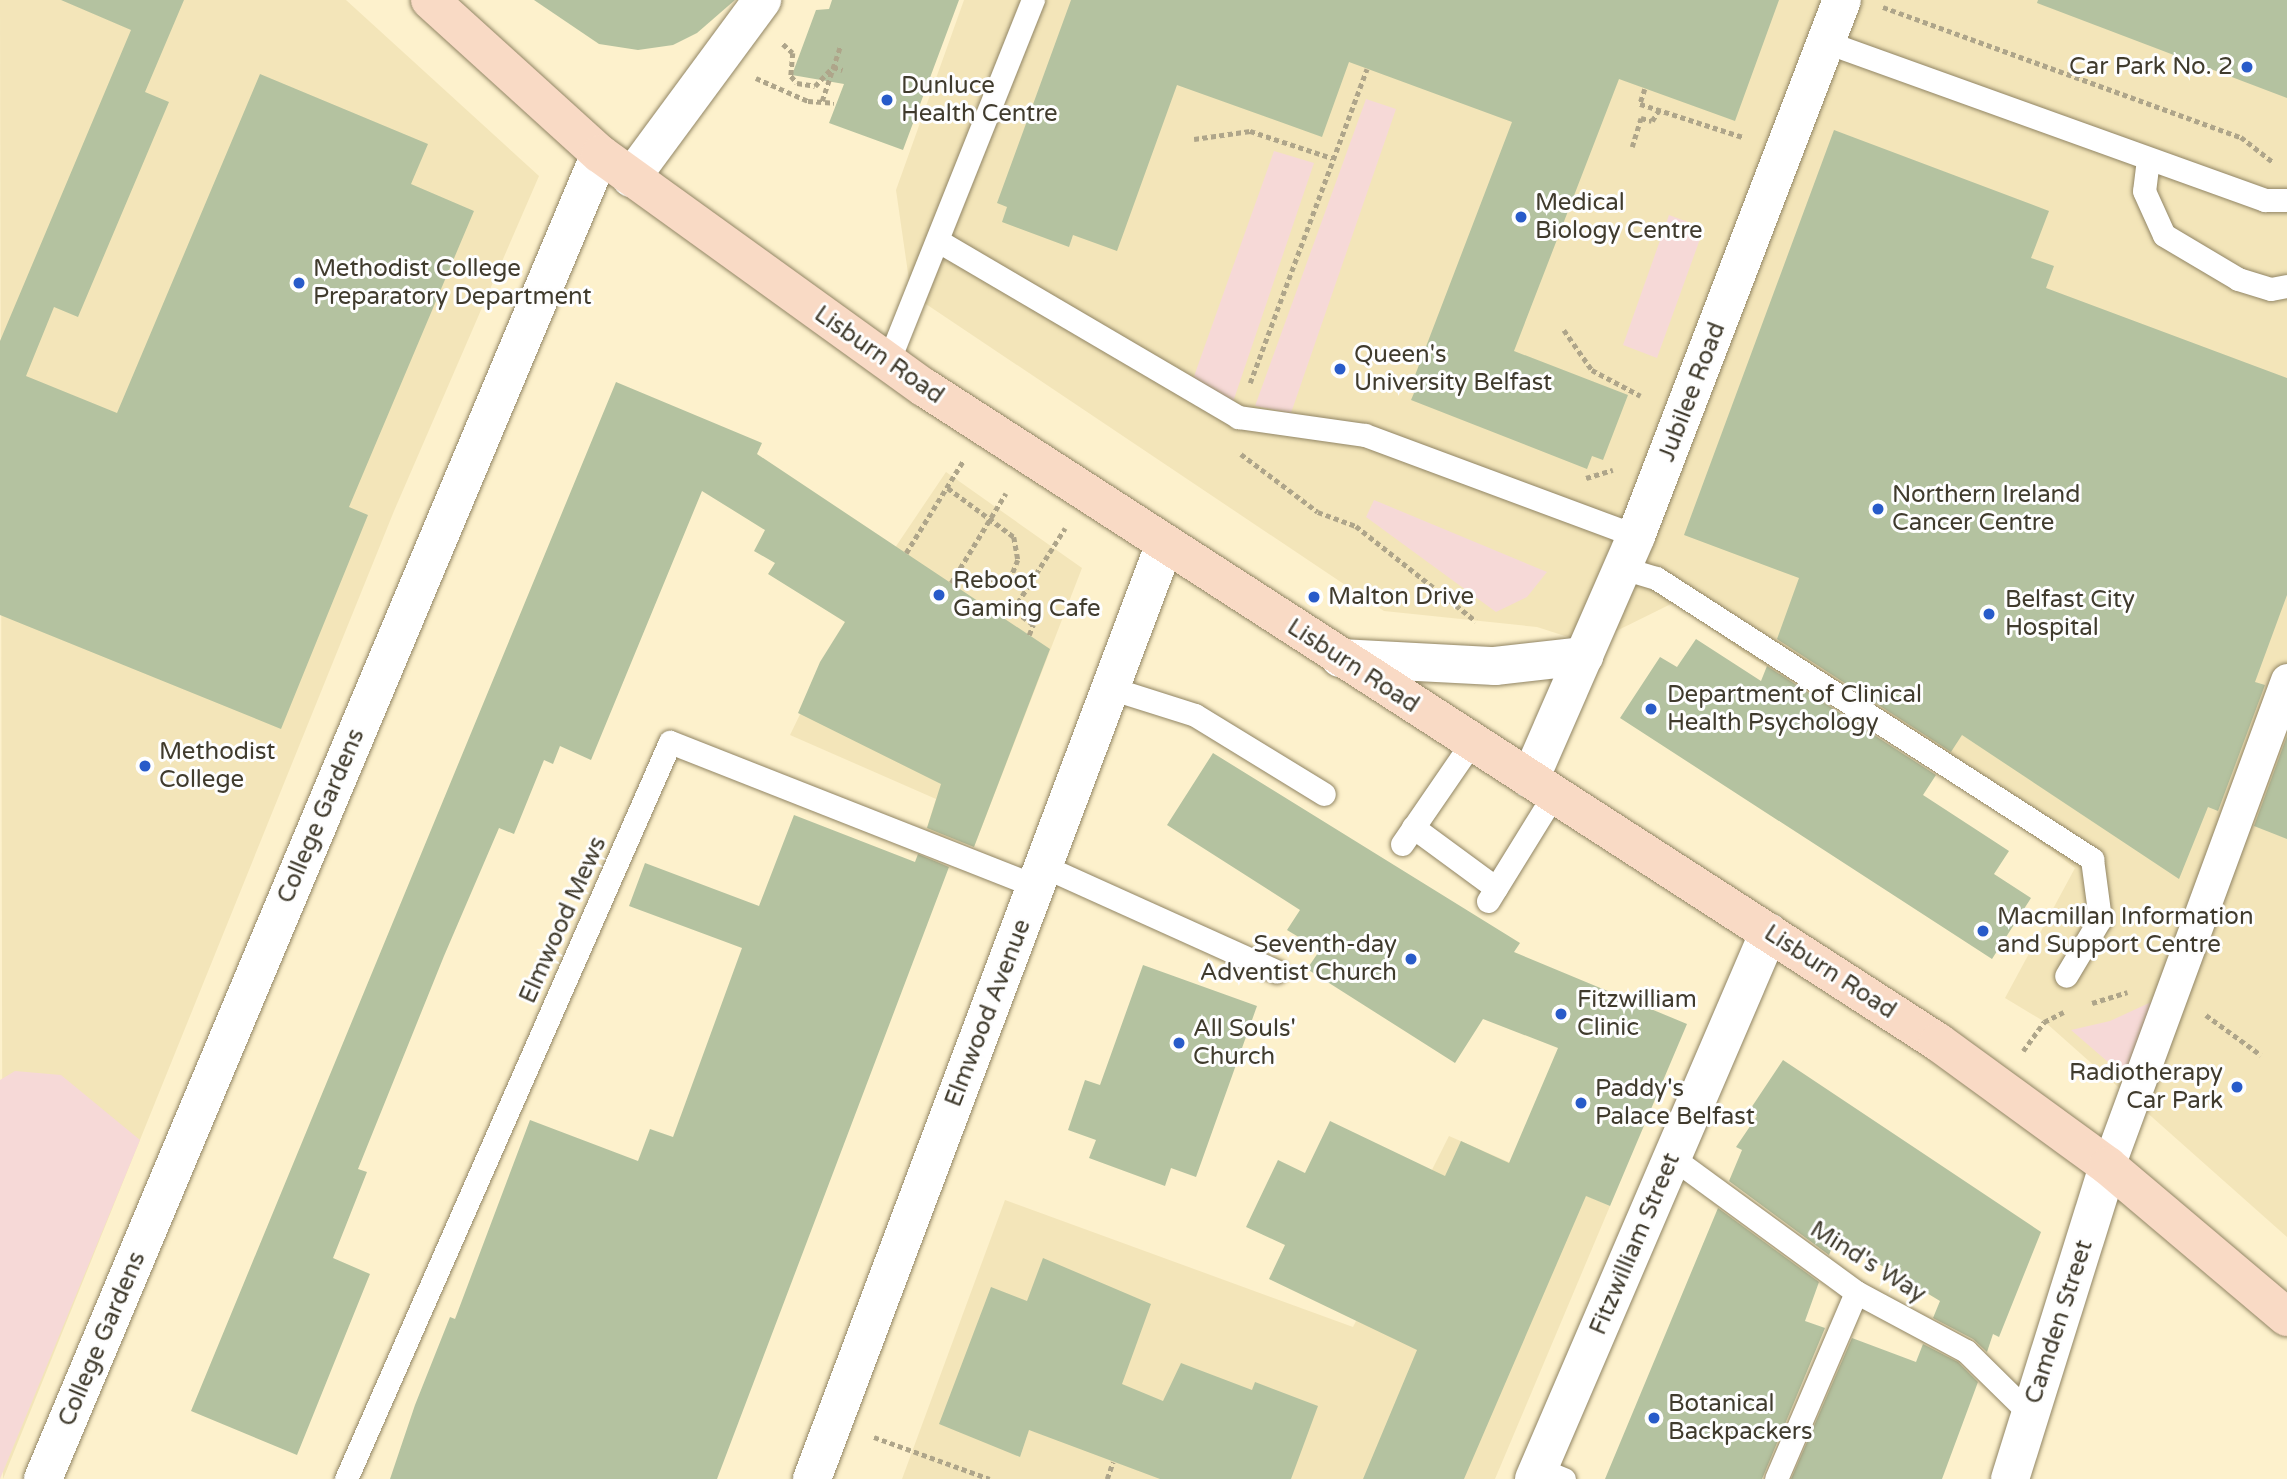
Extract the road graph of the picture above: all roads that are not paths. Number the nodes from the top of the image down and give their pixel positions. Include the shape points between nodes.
1 (429, 0) edge
2 (1033, 0) edge
3 (1859, 2) edge
4 (757, 7) edge
5 (1826, 41) junction
6 (600, 154) junction
7 (2148, 159) junction
8 (631, 178) junction
9 (2287, 200) edge
10 (940, 242) junction
11 (2287, 286) edge
12 (888, 362) junction
13 (1164, 546) junction
14 (1629, 552) junction
15 (1584, 656) junction
16 (1340, 658) junction
17 (2287, 680) edge
18 (1110, 688) junction
19 (1472, 742) junction
20 (1542, 787) junction
21 (1324, 794) dead end
22 (1040, 876) junction
23 (1769, 932) junction
24 (1276, 971) dead end
25 (2066, 976) dead end
26 (1672, 1158) junction
27 (2109, 1166) junction
28 (1856, 1292) junction
29 (2287, 1317) edge
30 (2030, 1414) junction
31 (1546, 1476) edge
32 (43, 1479) edge
33 (346, 1479) edge
34 (812, 1479) edge
35 (1776, 1479) edge
36 (2010, 1479) edge

1 - 6 main road, Lisburn Road
2 - 10 lane
3 - 5 street, Jubilee Road
4 - 8 street
5 - 7 lane
5 - 14 street, Jubilee Road
6 - 8 main road, Lisburn Road
6 - 32 street, College Gardens
7 - 9 lane via 2264,200
7 - 11 lane via 2144,191 2164,234 2238,279 2272,289
8 - 12 main road, Lisburn Road
10 - 12 lane
10 - 14 lane via 1238,417 1365,435
12 - 13 main road, Lisburn Road
13 - 16 main road, Lisburn Road
13 - 18 street, Elmwood Avenue
14 - 15 street, Jubilee Road
14 - 25 lane via 1656,578 2092,859 2100,919
15 - 16 street via 1495,666
15 - 20 street, Jubilee Road
16 - 19 main road, Lisburn Road
17 - 27 street
18 - 21 lane via 1195,715
18 - 22 street, Elmwood Avenue
19 - 20 main road, Lisburn Road
19 - 20 lane via 1407,836 1492,895
20 - 23 main road, Lisburn Road
22 - 24 lane
22 - 33 lane, Elmwood Mews via 670,742
22 - 34 street, Elmwood Avenue
23 - 26 street, Fitzwilliam Street
23 - 27 main road, Lisburn Road
26 - 28 lane, Mind's Way
26 - 31 street, Fitzwilliam Street
27 - 29 main road, Lisburn Road
27 - 30 street, Camden Street
28 - 30 lane, Mind's Way via 1966,1350
28 - 35 lane
30 - 36 street, Camden Street

